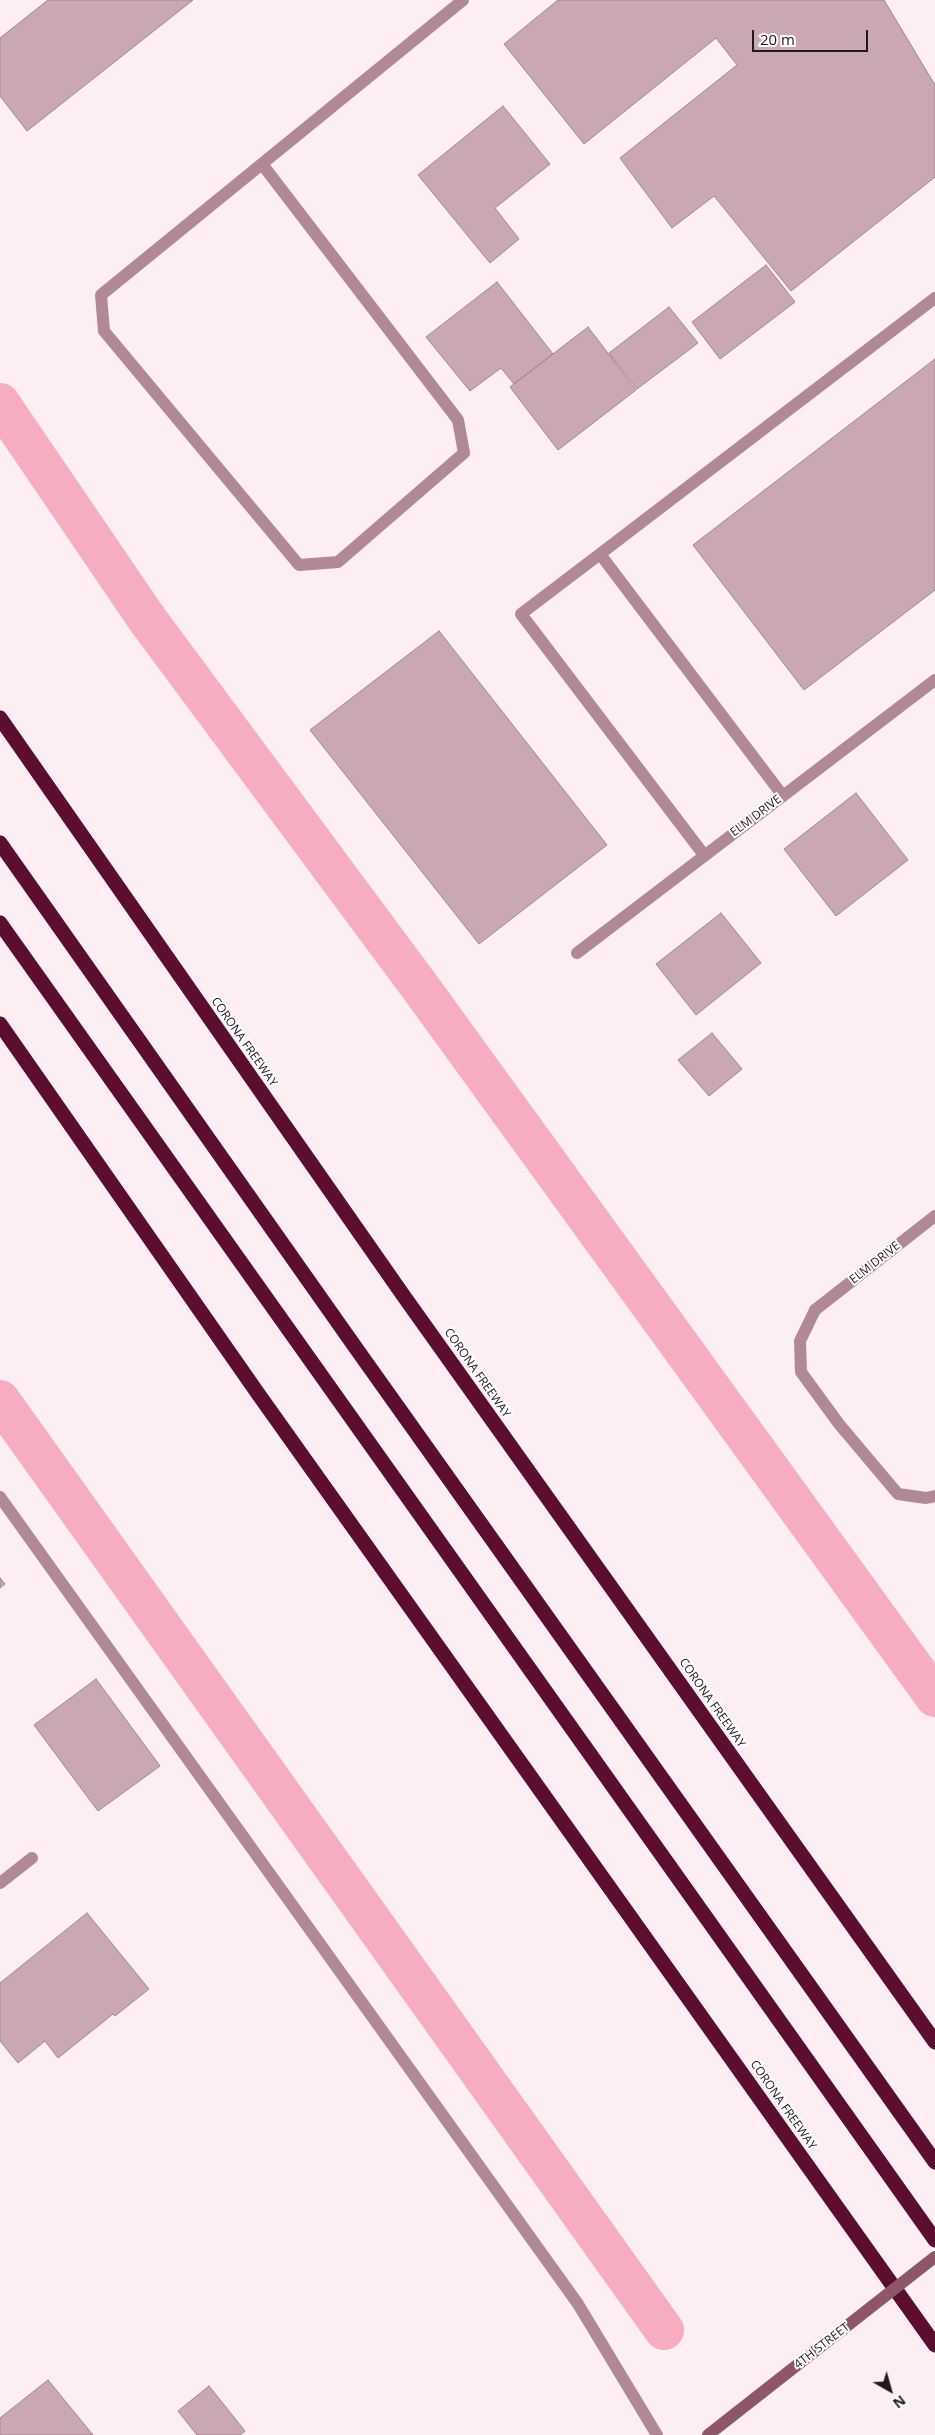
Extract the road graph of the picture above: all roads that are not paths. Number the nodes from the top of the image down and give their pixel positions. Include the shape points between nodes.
1 (463, 0) edge
2 (262, 164) junction
3 (935, 298) edge
4 (600, 554) junction
5 (935, 680) edge
6 (0, 718) edge
7 (783, 796) junction
8 (0, 842) edge
9 (704, 855) junction
10 (0, 923) edge
11 (577, 953) dead end
12 (0, 1024) edge
13 (935, 1216) edge
14 (935, 1496) edge
15 (0, 1497) edge
16 (32, 1858) dead end
17 (0, 1883) edge
18 (935, 2042) edge
19 (935, 2162) edge
20 (935, 2240) edge
21 (935, 2257) edge
22 (935, 2345) edge
23 (657, 2435) edge
24 (708, 2435) edge

1 - 2 street
2 - 2 street via 101,295 104,331 299,565 338,562 464,453 458,420
3 - 4 street
4 - 7 street
4 - 9 street via 521,614
5 - 7 street, ELM DRIVE
6 - 18 highway, CORONA FREEWAY via 403,1295
7 - 9 street, ELM DRIVE
8 - 19 highway
9 - 11 street, ELM DRIVE
10 - 20 highway
12 - 22 highway, CORONA FREEWAY via 271,1412
13 - 14 street, ELM DRIVE via 815,1310 800,1341 801,1372 839,1424 898,1494
15 - 23 street via 578,2304
16 - 17 street
21 - 24 street, 4TH STREET, bridge

